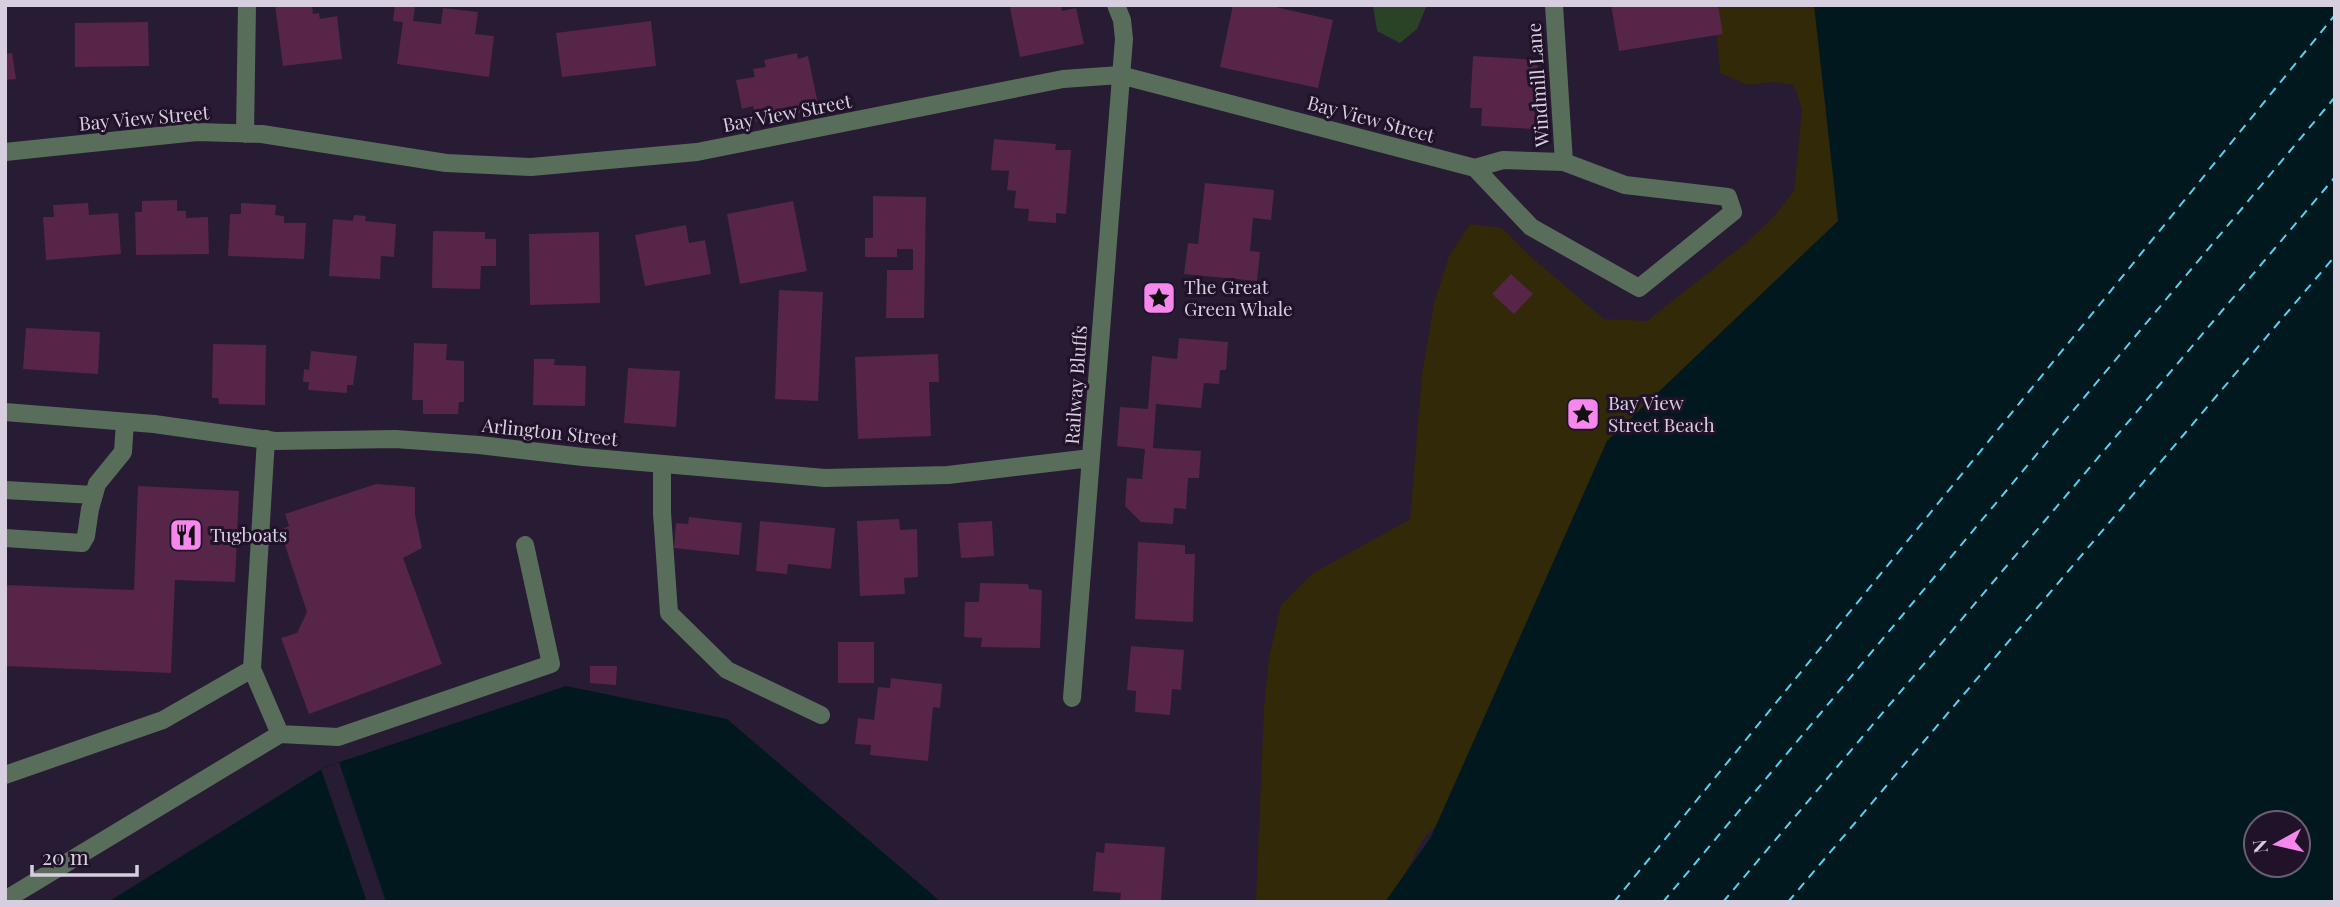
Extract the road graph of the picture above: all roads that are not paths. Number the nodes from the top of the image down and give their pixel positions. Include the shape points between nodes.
1 (247, 5) edge
2 (1116, 5) edge
3 (1554, 5) edge
4 (1121, 75) junction
5 (246, 134) junction
6 (5, 152) edge
7 (1564, 162) junction
8 (1475, 168) junction
9 (5, 412) edge
10 (125, 422) junction
11 (266, 439) junction
12 (1091, 458) junction
13 (662, 464) junction
14 (5, 490) edge
15 (94, 495) junction
16 (5, 538) edge
17 (525, 545) dead end
18 (252, 669) junction
19 (1072, 698) dead end
20 (821, 715) dead end
21 (280, 734) junction
22 (5, 775) edge
23 (5, 900) edge

1 - 5 street
2 - 4 street, Railway Bluffs via 1124,39
3 - 7 street, Windmill Lane
4 - 5 street, Bay View Street via 1063,79 697,152 531,167 446,163
4 - 8 street, Bay View Street
4 - 12 street, Railway Bluffs
5 - 6 street, Bay View Street via 197,132
7 - 8 street, Bay View Street via 1503,160
7 - 8 street, Bay View Street via 1625,185 1728,197 1733,212 1639,288 1531,228
9 - 10 street, Arlington Street
10 - 11 street, Arlington Street
10 - 15 street via 123,452 97,484
11 - 13 street, Arlington Street via 395,439
11 - 18 street
12 - 13 street, Arlington Street via 948,475 859,478
12 - 19 street, Railway Bluffs
13 - 20 street via 669,613 727,670
14 - 15 street
15 - 16 street via 82,543
17 - 21 street via 551,664 338,737
18 - 21 street
18 - 22 street via 163,720
21 - 23 street

